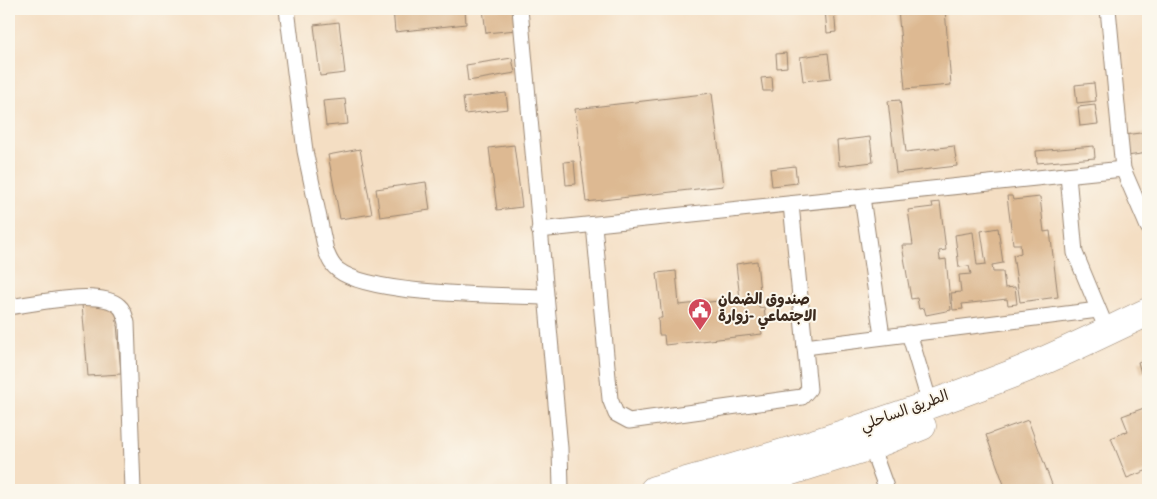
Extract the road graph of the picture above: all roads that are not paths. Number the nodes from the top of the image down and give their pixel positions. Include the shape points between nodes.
1 (287, 9) edge
2 (520, 9) edge
3 (1108, 9) edge
4 (1123, 170) junction
5 (1068, 175) junction
6 (862, 196) junction
7 (791, 204) junction
8 (594, 225) junction
9 (1148, 227) edge
10 (539, 230) junction
11 (546, 297) junction
12 (9, 307) edge
13 (1148, 312) edge
14 (1103, 320) junction
15 (1148, 329) edge
16 (909, 333) junction
17 (882, 336) junction
18 (805, 347) junction
19 (930, 404) junction
20 (871, 446) junction
21 (134, 490) edge
22 (561, 490) edge
23 (654, 490) edge
24 (731, 490) edge
25 (887, 490) edge

1 - 11 street via 305,151 326,251 333,266 346,276 411,290
2 - 10 street
3 - 4 street
4 - 5 street
4 - 9 street
5 - 6 street
5 - 14 street via 1075,253
6 - 7 street
6 - 17 street
7 - 8 street
7 - 18 street
8 - 10 street
8 - 18 street via 610,399 616,414 628,421 802,397 809,389
10 - 11 street
11 - 22 street
12 - 21 street via 92,298 110,300 124,311
13 - 14 highway, الطريق الساحلي
14 - 16 street
14 - 19 highway, الطريق الساحلي via 1019,371
15 - 20 highway, الطريق الساحلي via 1027,387
16 - 17 street
16 - 19 street
17 - 18 street
19 - 23 highway, الطريق الساحلي via 742,467
20 - 24 highway, الطريق الساحلي
20 - 25 street

